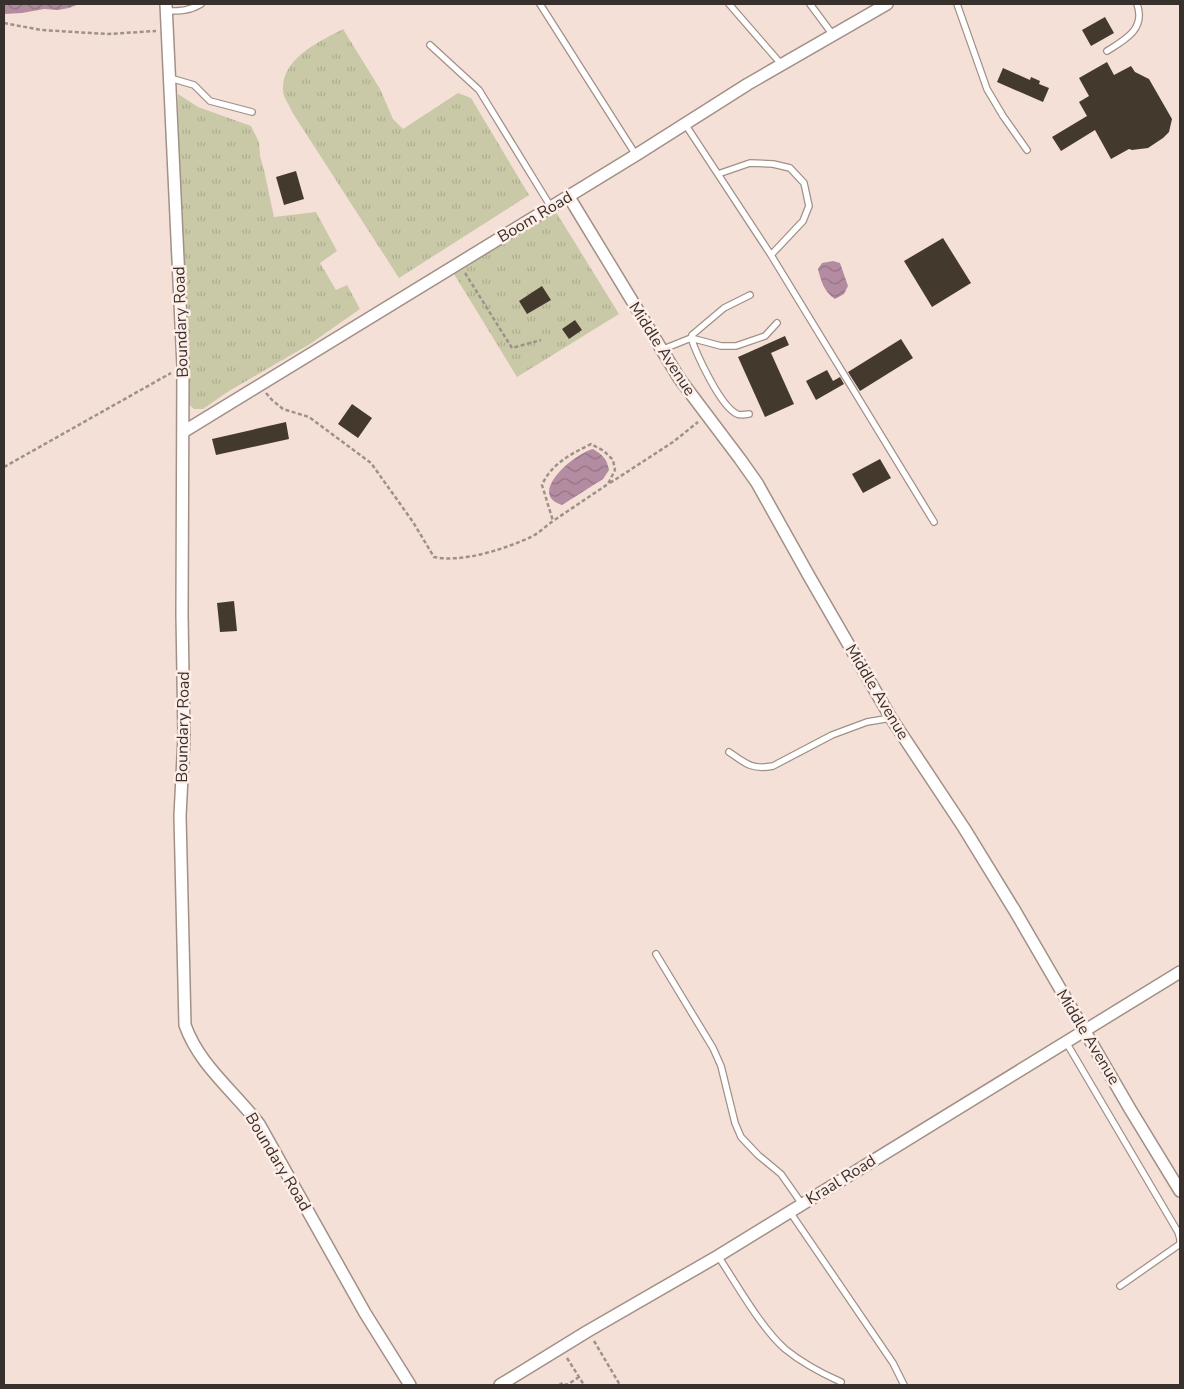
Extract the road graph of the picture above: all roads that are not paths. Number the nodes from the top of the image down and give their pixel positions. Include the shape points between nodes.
1 (201, 4) edge
2 (540, 4) edge
3 (729, 4) edge
4 (810, 4) edge
5 (887, 4) edge
6 (957, 4) edge
7 (1137, 4) edge
8 (166, 8) edge
9 (833, 35) junction
10 (430, 45) dead end
11 (1107, 51) dead end
12 (782, 64) junction
13 (170, 78) junction
14 (252, 112) dead end
15 (685, 124) junction
16 (1028, 150) dead end
17 (636, 155) junction
18 (718, 174) junction
19 (569, 197) junction
20 (551, 207) junction
21 (771, 255) junction
22 (750, 294) dead end
23 (776, 323) dead end
24 (691, 338) junction
25 (661, 350) junction
26 (749, 414) dead end
27 (184, 432) junction
28 (934, 522) dead end
29 (891, 718) junction
30 (729, 752) dead end
31 (656, 954) dead end
32 (1180, 972) edge
33 (1085, 1031) junction
34 (1066, 1042) junction
35 (1180, 1191) edge
36 (802, 1204) junction
37 (790, 1212) junction
38 (1180, 1239) edge
39 (718, 1256) junction
40 (1120, 1286) dead end
41 (841, 1382) dead end
42 (410, 1385) edge
43 (500, 1385) edge
44 (904, 1385) edge

1 - 8 lane via 185,11
2 - 17 lane
3 - 12 lane
4 - 9 lane
5 - 9 street, Boom Road
6 - 16 lane via 988,89
7 - 11 lane via 1139,20 1136,30
8 - 13 street, Boundary Road
9 - 12 street, Boom Road
10 - 20 lane via 479,90
12 - 15 street, Boom Road
13 - 14 lane via 194,85 210,100
13 - 27 street, Boundary Road
15 - 17 street, Boom Road
15 - 18 lane
17 - 19 street, Boom Road
18 - 21 lane
18 - 21 lane via 750,163 773,164 790,168 804,183 809,206 803,221
19 - 20 street, Boom Road
19 - 25 street, Middle Avenue
20 - 27 street, Boom Road
21 - 28 lane
22 - 24 lane via 724,308
23 - 24 lane via 765,336 736,346 721,346
24 - 25 lane
24 - 26 lane via 725,404 736,414
25 - 29 street, Middle Avenue via 757,483
27 - 42 street, Boundary Road via 184,737 180,816 185,1025 198,1053 258,1124 365,1313
29 - 30 lane via 838,732 773,766 749,766
29 - 33 street, Middle Avenue via 974,845
31 - 36 lane via 713,1048 741,1137 781,1174
32 - 33 street, Kraal Road
33 - 34 street, Kraal Road
33 - 35 street, Middle Avenue
34 - 36 street, Kraal Road
34 - 38 lane
36 - 37 street, Kraal Road
37 - 39 street, Kraal Road
37 - 44 lane via 894,1363
38 - 40 lane via 1180,1244 1172,1251
39 - 41 lane via 749,1304 783,1347 799,1360
39 - 43 street, Kraal Road

